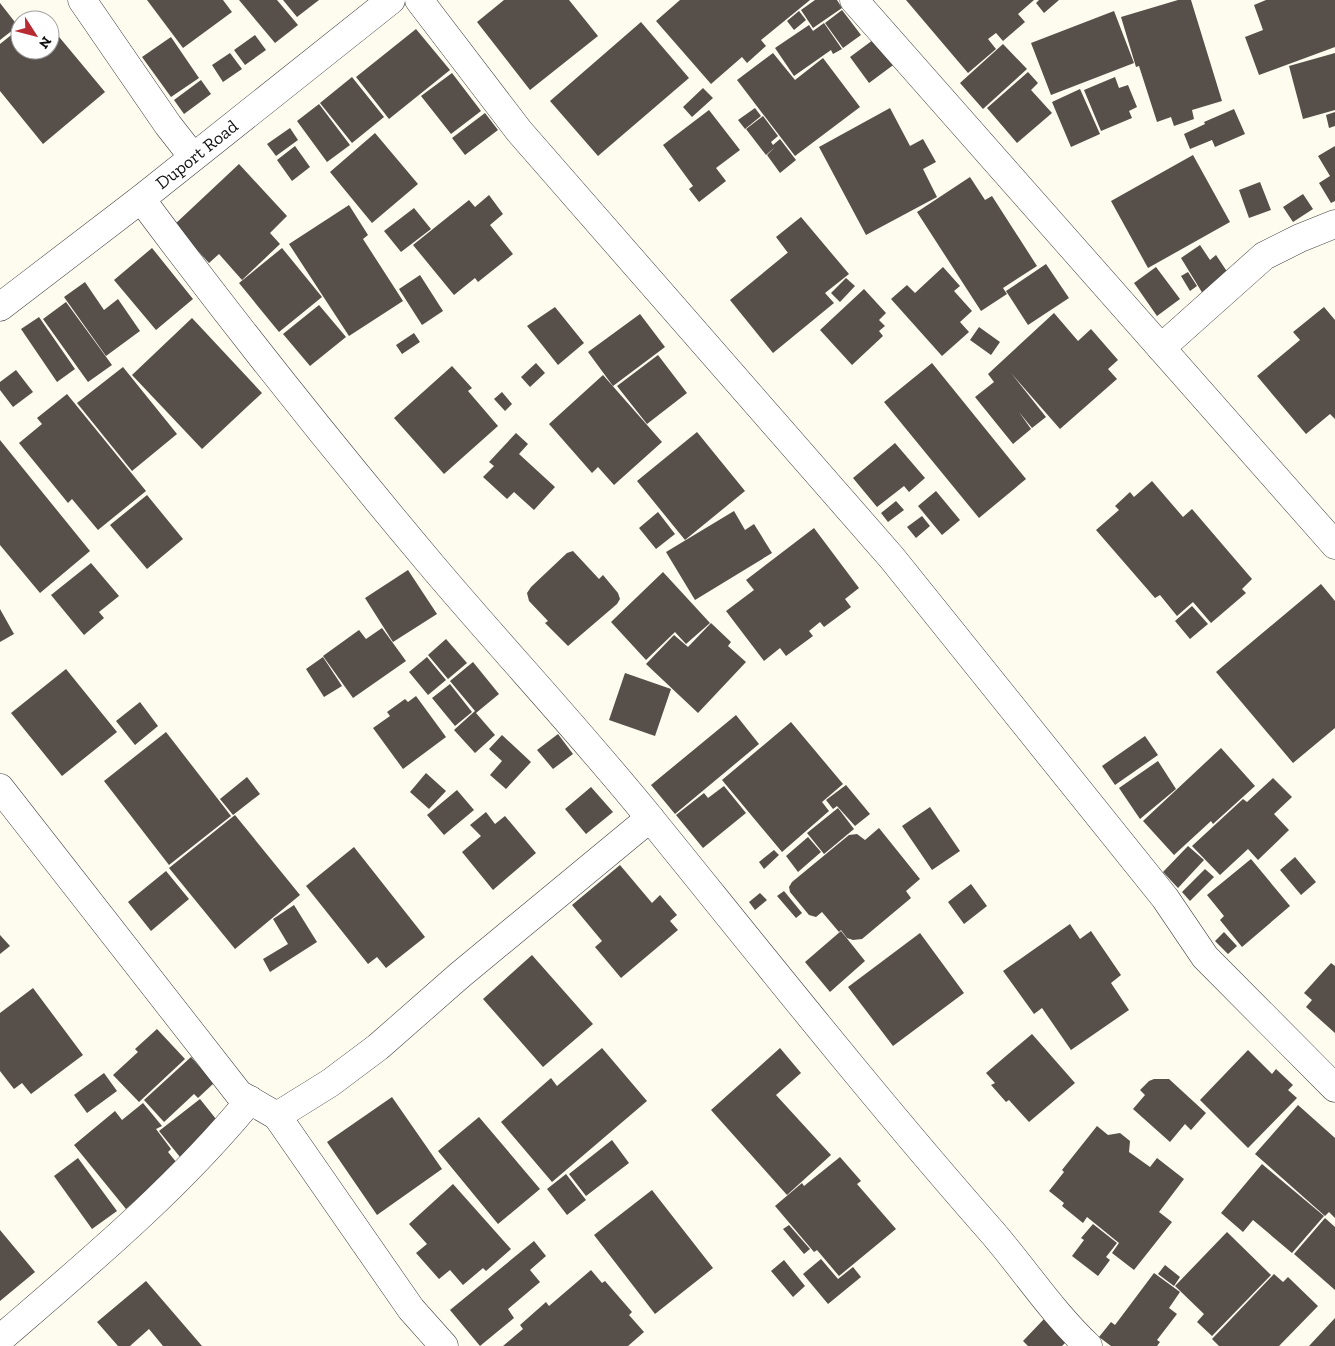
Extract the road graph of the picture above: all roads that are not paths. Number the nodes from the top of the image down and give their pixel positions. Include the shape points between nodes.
1 (82, 0) edge
2 (391, 0) edge
3 (418, 0) edge
4 (854, 0) edge
5 (193, 157) junction
6 (141, 200) junction
7 (1335, 224) edge
8 (0, 307) edge
9 (1162, 348) junction
10 (1335, 545) edge
11 (0, 788) edge
12 (650, 818) junction
13 (1335, 1088) edge
14 (250, 1100) junction
15 (277, 1116) junction
16 (0, 1339) edge
17 (444, 1346) edge
18 (1088, 1346) edge

1 - 5 street
2 - 5 street, Duport Road
3 - 13 street via 519,131 892,558 1166,898 1205,957
4 - 9 street
5 - 6 street, Duport Road
6 - 8 street, Duport Road
6 - 12 street via 222,308 435,569
7 - 9 street via 1264,256
9 - 10 street
11 - 14 street via 239,1094
12 - 15 street via 378,1047
12 - 18 street via 904,1132
14 - 15 street
14 - 16 street via 217,1140 136,1218
15 - 17 street via 411,1309

